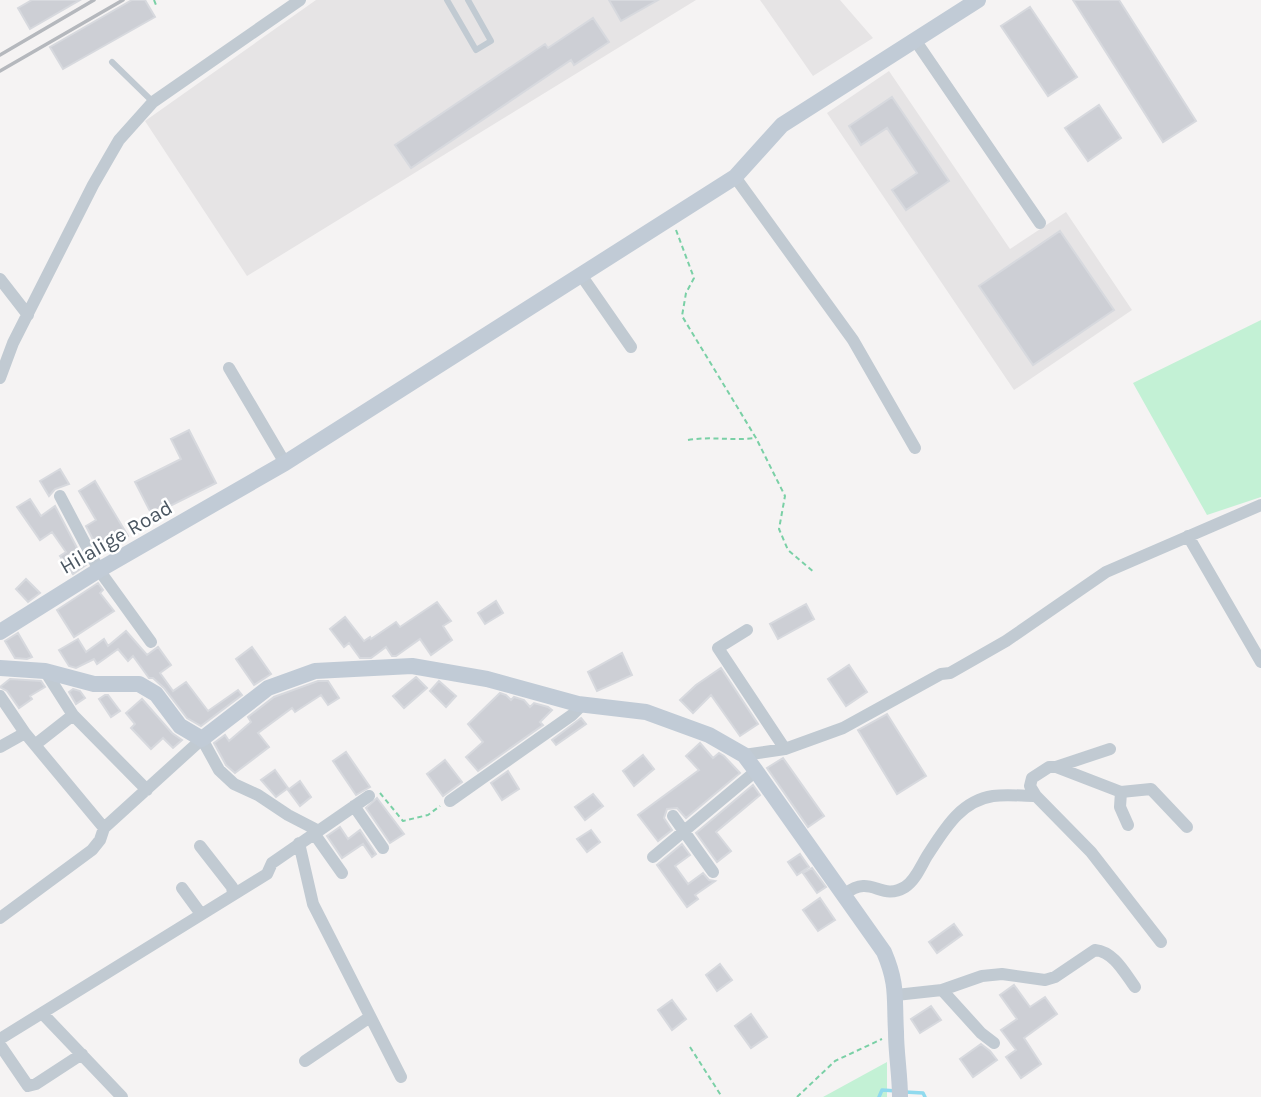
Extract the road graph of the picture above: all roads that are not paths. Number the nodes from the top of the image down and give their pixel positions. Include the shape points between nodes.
1 (300, 0) edge
2 (447, 0) edge
3 (468, 0) edge
4 (978, 0) edge
5 (915, 40) junction
6 (112, 62) dead end
7 (153, 102) junction
8 (735, 177) junction
9 (1040, 223) dead end
10 (581, 275) junction
11 (0, 279) edge
12 (28, 315) junction
13 (631, 346) dead end
14 (229, 368) dead end
15 (0, 378) edge
16 (915, 448) dead end
17 (285, 463) junction
18 (61, 496) dead end
19 (1261, 505) edge
20 (1188, 536) junction
21 (99, 570) junction
22 (747, 630) dead end
23 (0, 632) edge
24 (151, 642) dead end
25 (1261, 662) edge
26 (0, 668) edge
27 (46, 671) junction
28 (0, 696) edge
29 (582, 705) junction
30 (73, 715) junction
31 (25, 733) junction
32 (202, 739) junction
33 (36, 744) junction
34 (0, 747) edge
35 (785, 749) junction
36 (1110, 749) dead end
37 (744, 755) junction
38 (1056, 767) junction
39 (756, 771) junction
40 (147, 790) junction
41 (1121, 792) junction
42 (369, 796) road end
43 (1036, 796) junction
44 (450, 801) road end
45 (354, 806) junction
46 (673, 816) dead end
47 (1128, 825) dead end
48 (104, 828) junction
49 (1187, 828) dead end
50 (315, 831) junction
51 (685, 832) junction
52 (299, 843) junction
53 (200, 846) dead end
54 (383, 848) dead end
55 (653, 858) dead end
56 (713, 872) dead end
57 (342, 873) dead end
58 (182, 888) dead end
59 (233, 894) junction
60 (845, 894) junction
61 (2, 913) edge
62 (201, 914) junction
63 (1161, 942) dead end
64 (1135, 986) dead end
65 (942, 990) junction
66 (896, 995) junction
67 (42, 1013) junction
68 (370, 1017) junction
69 (0, 1039) edge
70 (993, 1043) dead end
71 (0, 1045) edge
72 (82, 1054) junction
73 (306, 1061) dead end
74 (401, 1077) dead end
75 (122, 1097) edge
76 (900, 1097) edge

1 - 7 street
2 - 3 lane via 476,50 491,41
4 - 5 street, Hilalige Road
5 - 8 street, Hilalige Road via 782,125
5 - 9 street
6 - 7 lane
7 - 12 street via 119,140
8 - 10 street, Hilalige Road
8 - 16 street via 853,340
10 - 13 street
10 - 17 street, Hilalige Road
11 - 12 street
12 - 15 street
14 - 17 street
17 - 21 street, Hilalige Road
18 - 21 street
19 - 20 street
20 - 25 street
20 - 35 street via 1106,572 1006,641 950,673 843,728
21 - 23 street, Hilalige Road
21 - 24 street
22 - 35 street via 718,648
26 - 27 street
27 - 30 street
27 - 32 street via 94,684 139,684 156,694 180,726
28 - 31 street
29 - 32 street via 487,679 412,666 315,671 268,688
29 - 37 street via 646,712 709,735
29 - 44 street
30 - 33 street
30 - 40 street
31 - 33 street
31 - 34 street
32 - 40 street
32 - 50 street via 219,770 234,784
33 - 48 street
35 - 37 street
36 - 38 street
37 - 39 street
38 - 41 street
38 - 43 street via 1032,778 1030,786
39 - 51 street
39 - 60 street
40 - 48 street
41 - 47 street via 1120,807
41 - 49 street via 1151,789
42 - 45 street
43 - 60 street via 979,800 946,826 908,885 883,891 856,885
43 - 63 street via 1091,852
45 - 50 street
45 - 54 street
46 - 51 street
48 - 61 street via 92,850
50 - 52 street
50 - 57 street
51 - 55 street
51 - 56 street
52 - 59 street via 272,863 267,873
52 - 68 street via 313,904
53 - 59 street
58 - 62 street
59 - 62 street
60 - 66 street via 884,952
62 - 67 street
64 - 65 street via 1114,959 1095,950 1045,980 1002,974
65 - 66 street
65 - 70 street
66 - 76 street
67 - 69 street
67 - 72 street
68 - 73 street
68 - 74 street
71 - 72 street via 27,1086
72 - 75 street

